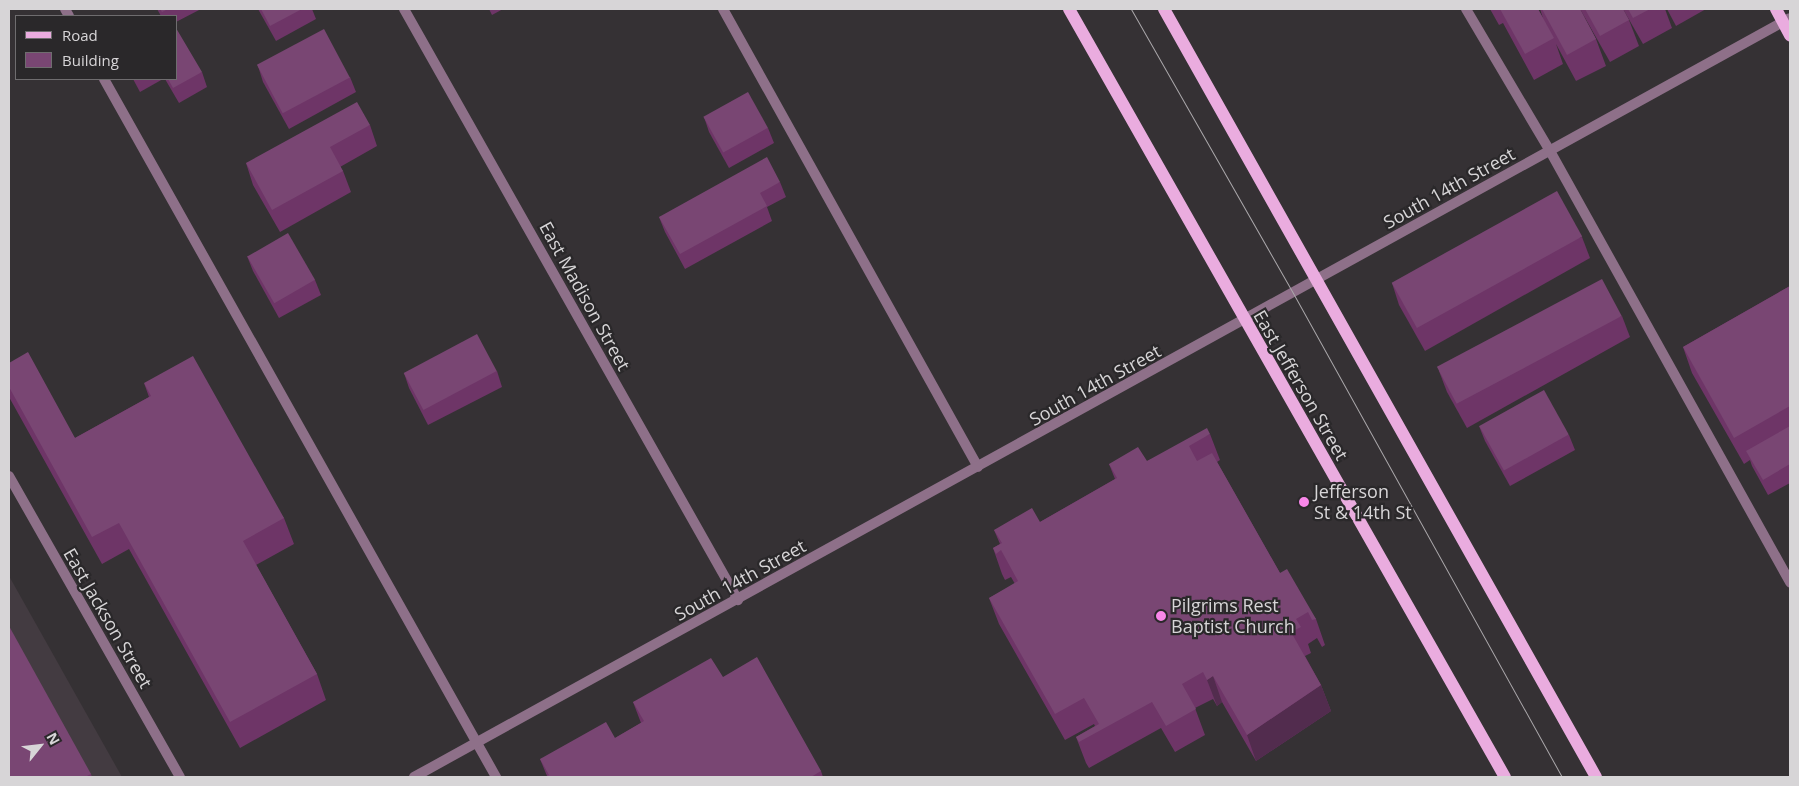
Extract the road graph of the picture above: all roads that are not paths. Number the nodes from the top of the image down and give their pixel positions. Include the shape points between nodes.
1 (404, 9) edge
2 (723, 9) edge
3 (1068, 9) edge
4 (1164, 9) edge
5 (1466, 9) edge
6 (1776, 9) edge
7 (1787, 20) edge
8 (1790, 35) edge
9 (105, 80) edge
10 (1550, 151) junction
11 (1317, 279) junction
12 (1245, 321) junction
13 (978, 467) junction
14 (9, 476) edge
15 (1790, 583) edge
16 (738, 600) junction
17 (476, 743) junction
18 (180, 777) edge
19 (414, 777) edge
20 (496, 777) edge
21 (1505, 777) edge
22 (1596, 777) edge

1 - 16 street, East Madison Street
2 - 13 street
3 - 12 main road, East Jefferson Street
4 - 11 main road
5 - 10 street
6 - 7 main road
7 - 8 main road
7 - 10 street, South 14th Street
9 - 17 street
10 - 11 street, South 14th Street
10 - 15 street
11 - 12 street, South 14th Street
11 - 22 main road
12 - 13 street, South 14th Street
12 - 21 main road, East Jefferson Street
13 - 16 street, South 14th Street
14 - 18 street, East Jackson Street
16 - 17 street, South 14th Street
17 - 19 street, South 14th Street
17 - 20 street

